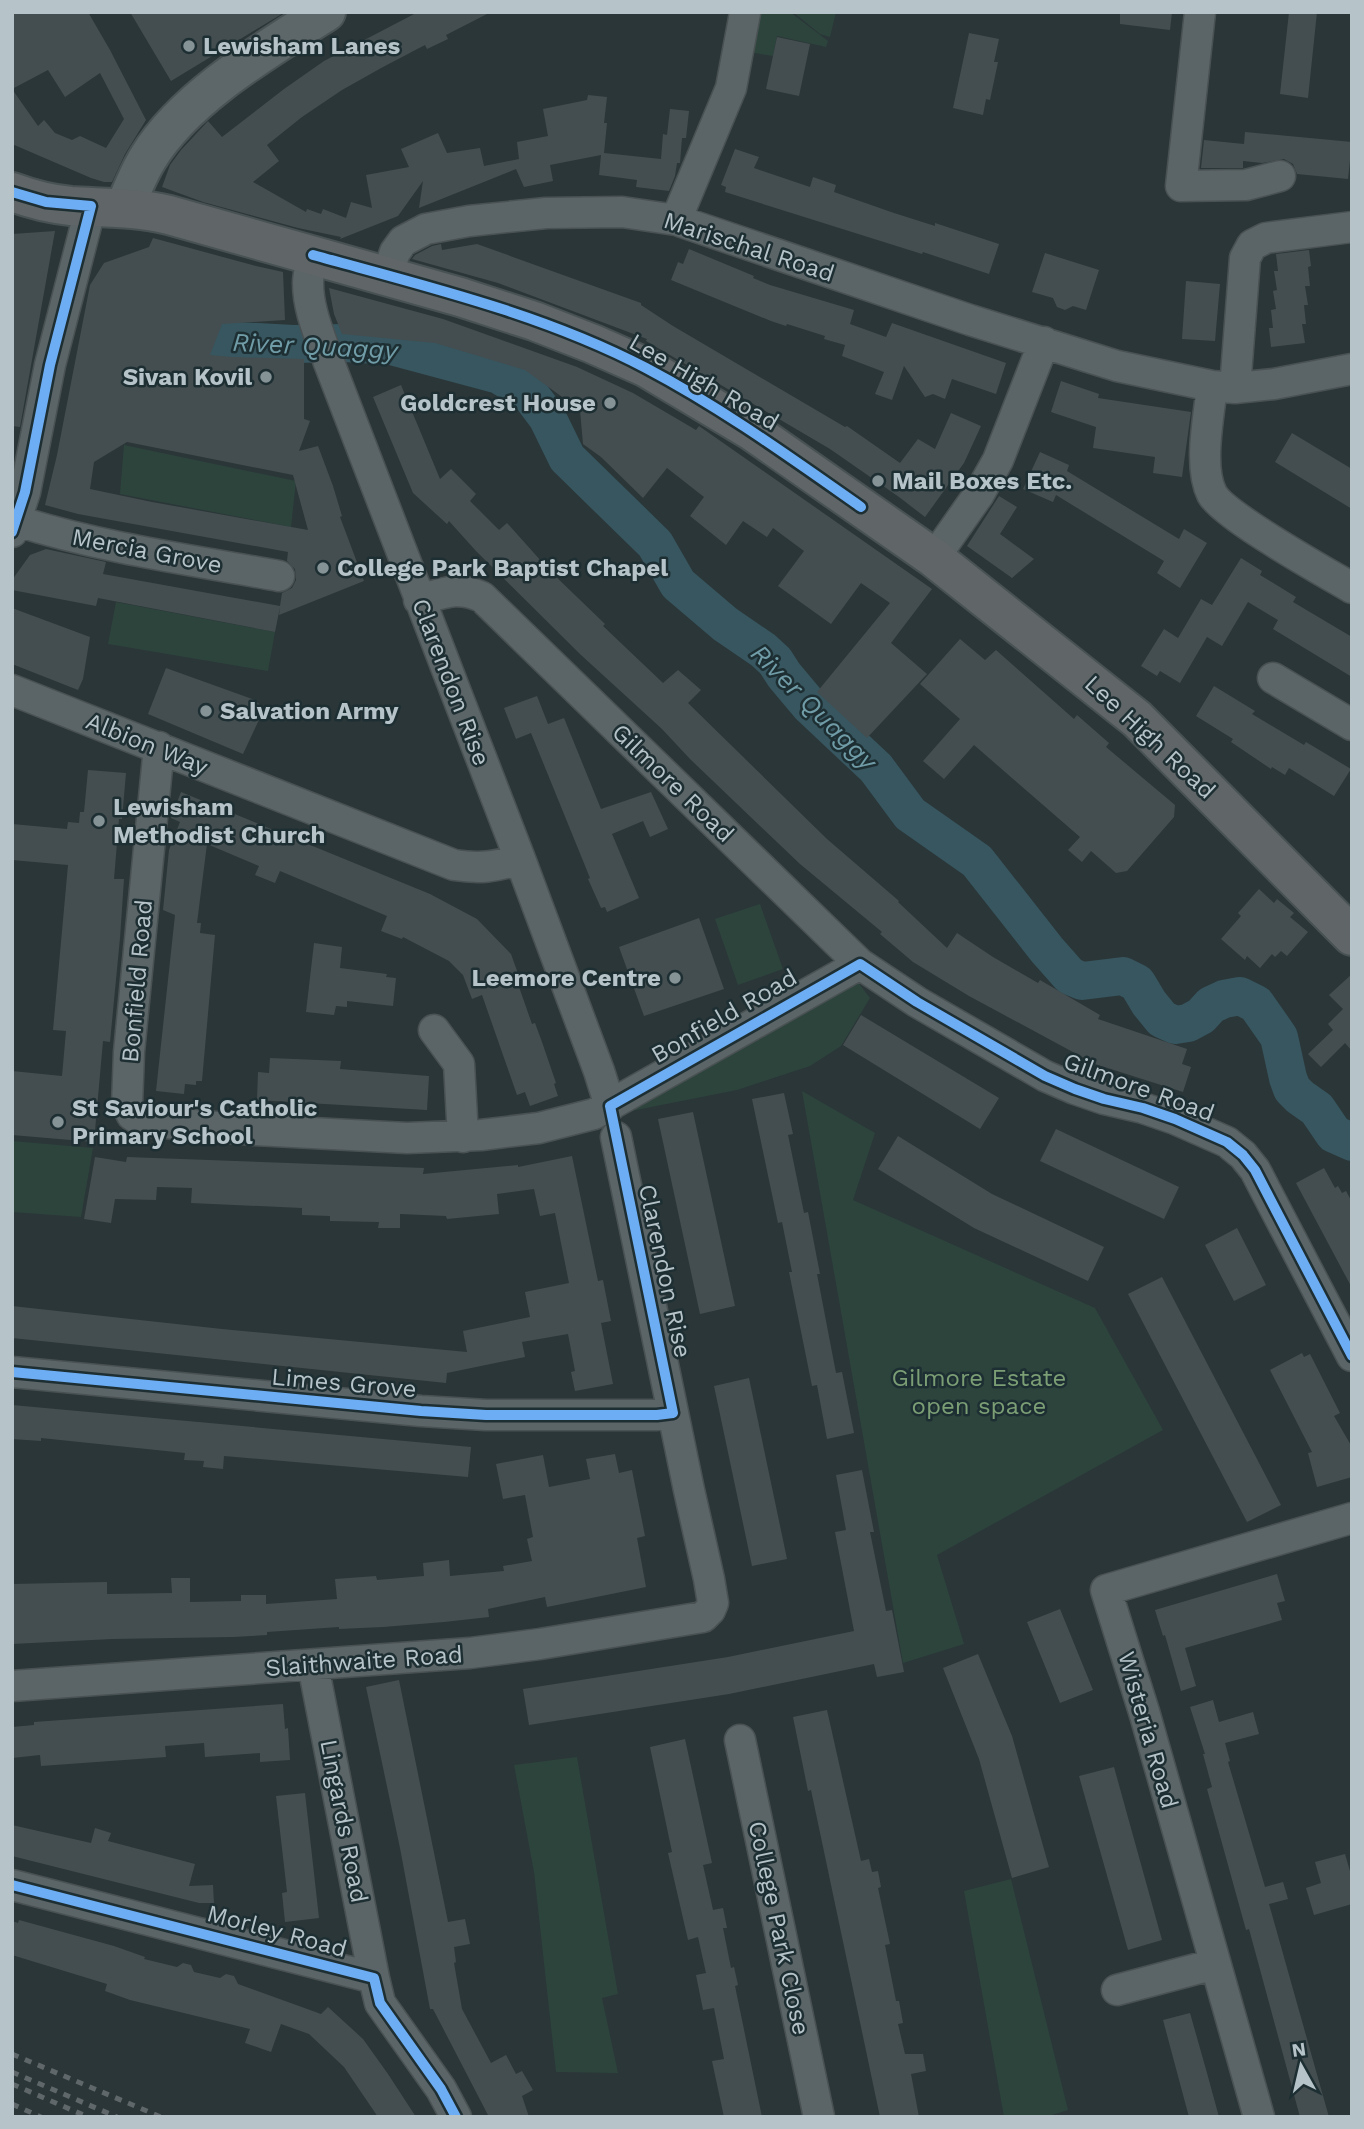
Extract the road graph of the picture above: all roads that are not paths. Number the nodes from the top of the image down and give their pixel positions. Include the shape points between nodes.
1 (326, 12) edge
2 (1200, 12) edge
3 (745, 13) edge
4 (1280, 176) dead end
5 (12, 192) edge
6 (108, 207) junction
7 (676, 220) junction
8 (1352, 227) edge
9 (313, 256) junction
10 (387, 276) junction
11 (1044, 342) junction
12 (1352, 369) edge
13 (1223, 387) junction
14 (15, 526) edge
15 (934, 558) junction
16 (279, 576) dead end
17 (1352, 588) edge
18 (419, 600) junction
19 (1273, 678) dead end
20 (12, 690) edge
21 (1352, 725) edge
22 (159, 747) junction
23 (520, 859) junction
24 (1352, 936) edge
25 (860, 964) junction
26 (434, 1030) dead end
27 (610, 1106) junction
28 (463, 1137) junction
29 (616, 1137) dead end
30 (1352, 1356) edge
31 (12, 1372) edge
32 (673, 1413) junction
33 (1352, 1518) edge
34 (710, 1610) joint
35 (313, 1665) junction
36 (12, 1686) edge
37 (740, 1740) dead end
38 (12, 1885) edge
39 (1215, 1964) junction
40 (374, 1978) junction
41 (1117, 1990) dead end
42 (456, 2117) edge
43 (818, 2117) edge
44 (1259, 2117) edge

1 - 6 main road via 206,94 169,130 137,178
2 - 4 street via 1181,186 1246,185
3 - 7 street via 731,88
5 - 6 highway, Lee High Road via 46,202
6 - 9 highway, Lee High Road via 169,215
6 - 14 street via 56,340
7 - 10 street, Marischal Road via 622,212 545,213 426,229 403,241
7 - 11 street, Marischal Road
8 - 13 street via 1266,238 1252,245 1245,258
9 - 10 highway, Lee High Road
9 - 18 street, Clarendon Rise via 307,282 312,315
10 - 15 highway, Lee High Road via 534,321 645,368 752,431
11 - 13 street, Marischal Road via 1117,366
11 - 15 street via 998,460
12 - 13 street, Marischal Road via 1273,384
13 - 17 street via 1206,452 1213,495 1233,515
14 - 16 street, Mercia Grove
15 - 24 highway, Lee High Road via 1137,719
18 - 23 street, Clarendon Rise
18 - 25 street, Gilmore Road via 450,591 482,597
19 - 21 street
20 - 22 street, Albion Way
22 - 23 street, Albion Way via 454,865 496,867
22 - 28 street, Bonfield Road via 129,1052 127,1105 132,1115 141,1121 255,1130
23 - 27 street, Clarendon Rise
25 - 27 street, Bonfield Road
25 - 30 street, Gilmore Road via 1045,1076 1175,1119 1227,1142 1255,1170
26 - 28 street via 459,1064
27 - 28 street, Bonfield Road via 539,1128
29 - 32 street, Clarendon Rise
31 - 32 street, Limes Grove via 421,1411
32 - 34 street, Clarendon Rise via 709,1579
33 - 39 street, Wisteria Road via 1106,1590
34 - 35 street, Slaithwaite Road via 703,1617 540,1644
35 - 36 street, Slaithwaite Road
35 - 40 street, Lingards Road
37 - 43 street, College Park Close
38 - 40 street, Morley Road
39 - 41 street
39 - 44 street, Wisteria Road
40 - 42 street, Morley Road via 380,2003

